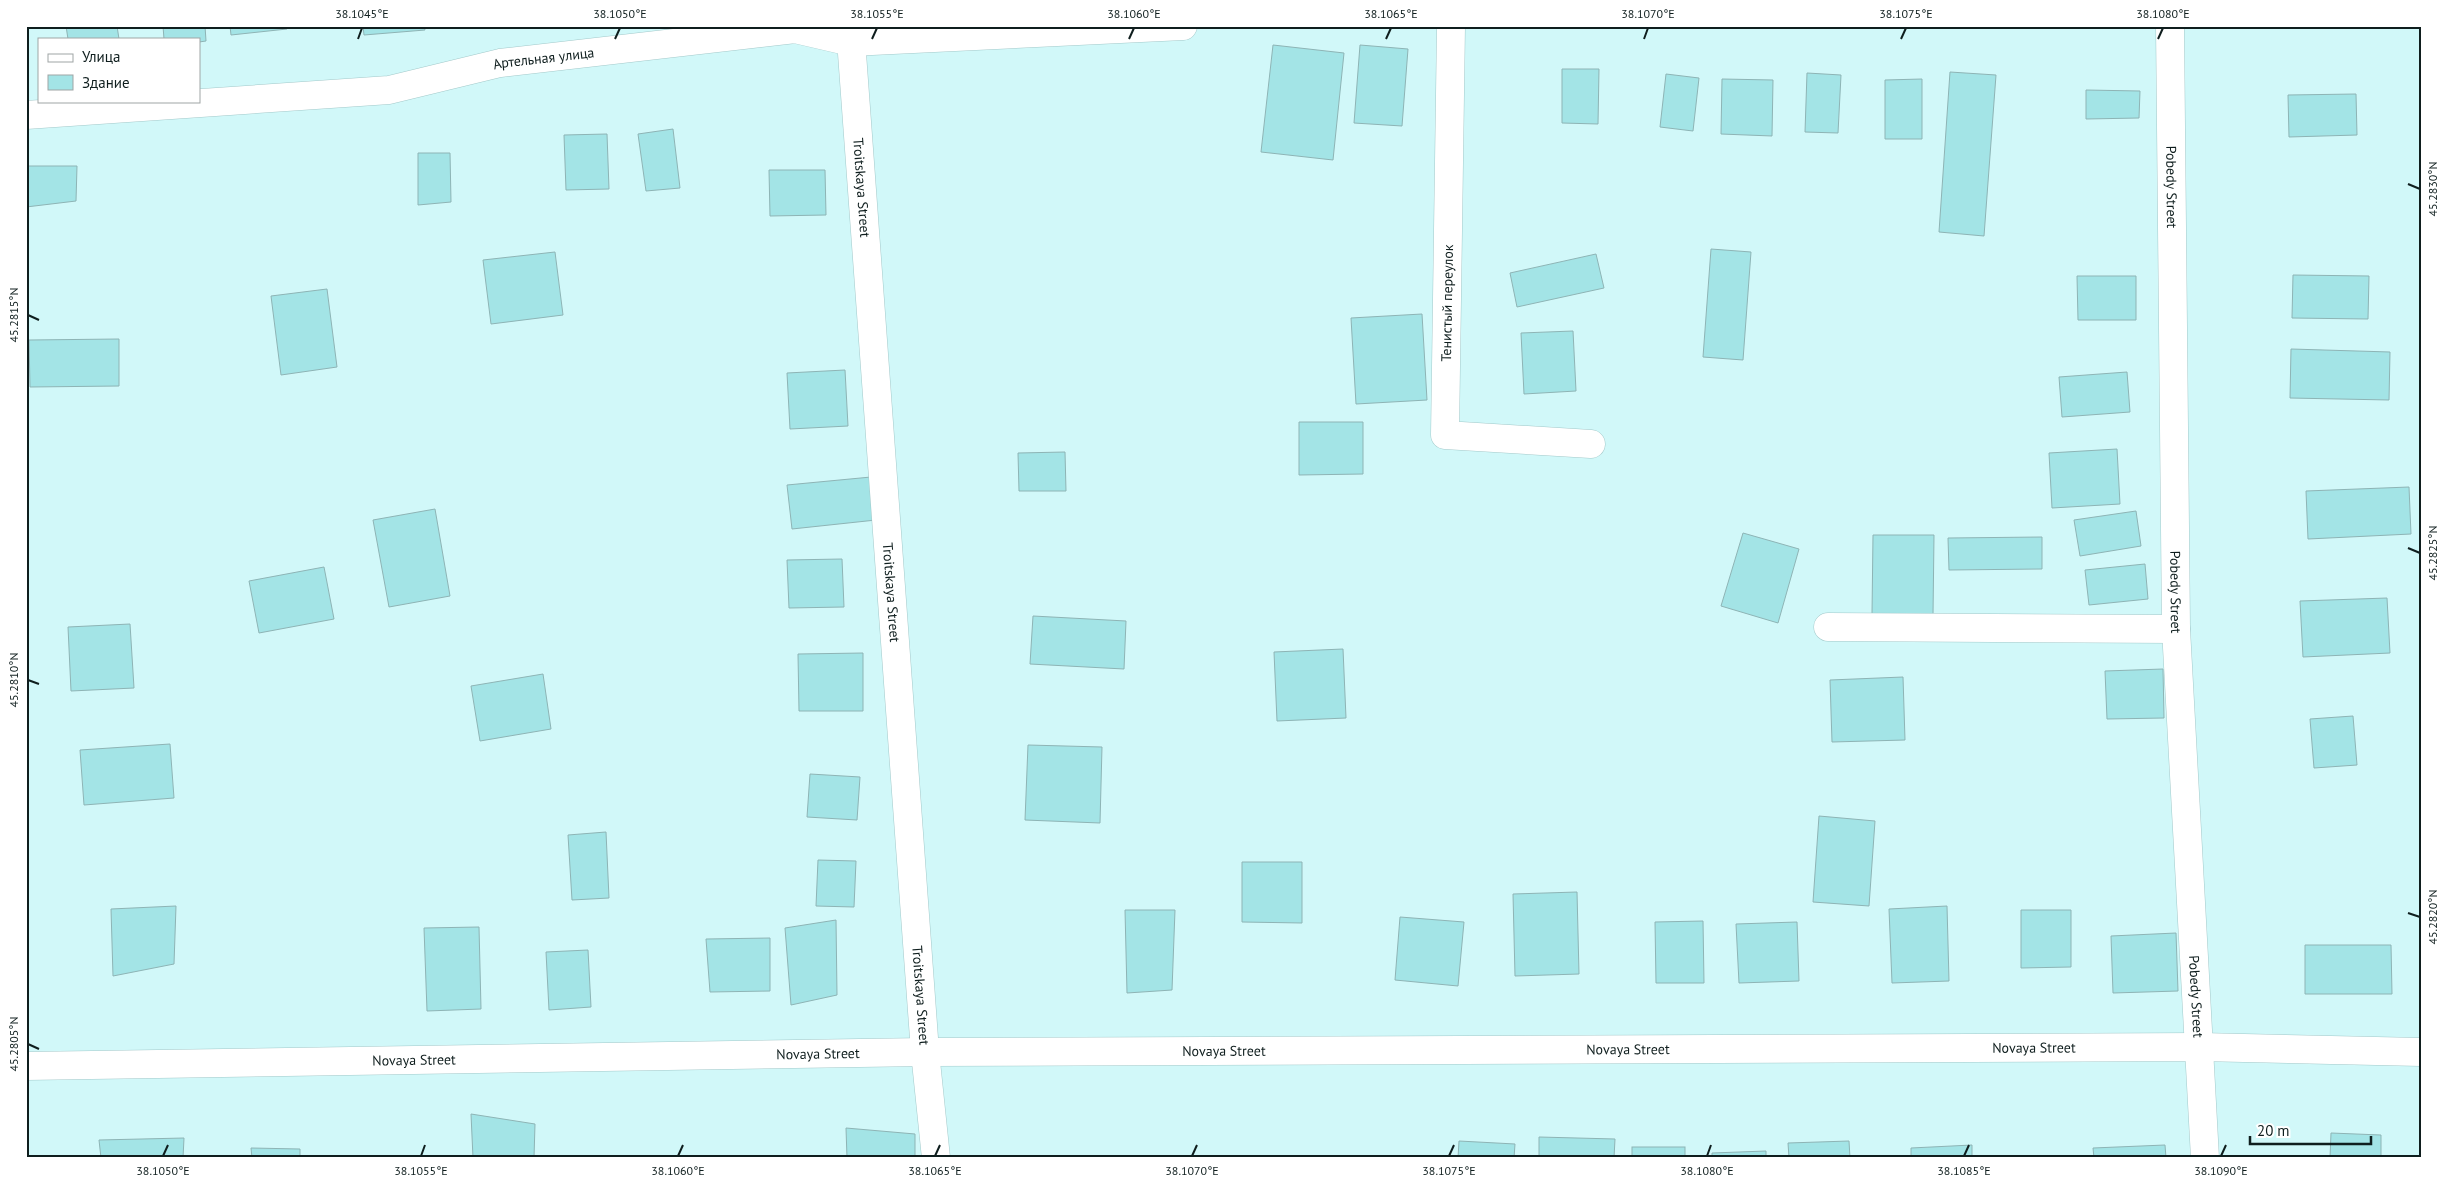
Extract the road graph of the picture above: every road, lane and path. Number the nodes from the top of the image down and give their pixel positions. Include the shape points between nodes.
1 (1183, 26) edge
2 (1451, 26) edge
3 (2170, 26) edge
4 (851, 34) edge
5 (26, 115) edge
6 (1591, 444) dead end
7 (1828, 627) dead end
8 (2176, 629) junction
9 (2200, 1047) junction
10 (925, 1052) junction
11 (2421, 1052) edge
12 (26, 1066) edge
13 (936, 1158) edge
14 (2205, 1158) edge

1 - 4 street, Артельная улица
2 - 6 street, Тенистый переулок via 1445,435
3 - 8 street, Pobedy Street
4 - 5 street, Артельная улица via 796,29 500,63 389,90
4 - 10 street, Troitskaya Street
7 - 8 street
8 - 9 street, Pobedy Street
9 - 10 street, Novaya Street
9 - 11 street, Novaya Street
9 - 14 street, Pobedy Street
10 - 12 street, Novaya Street
10 - 13 street, Troitskaya Street

